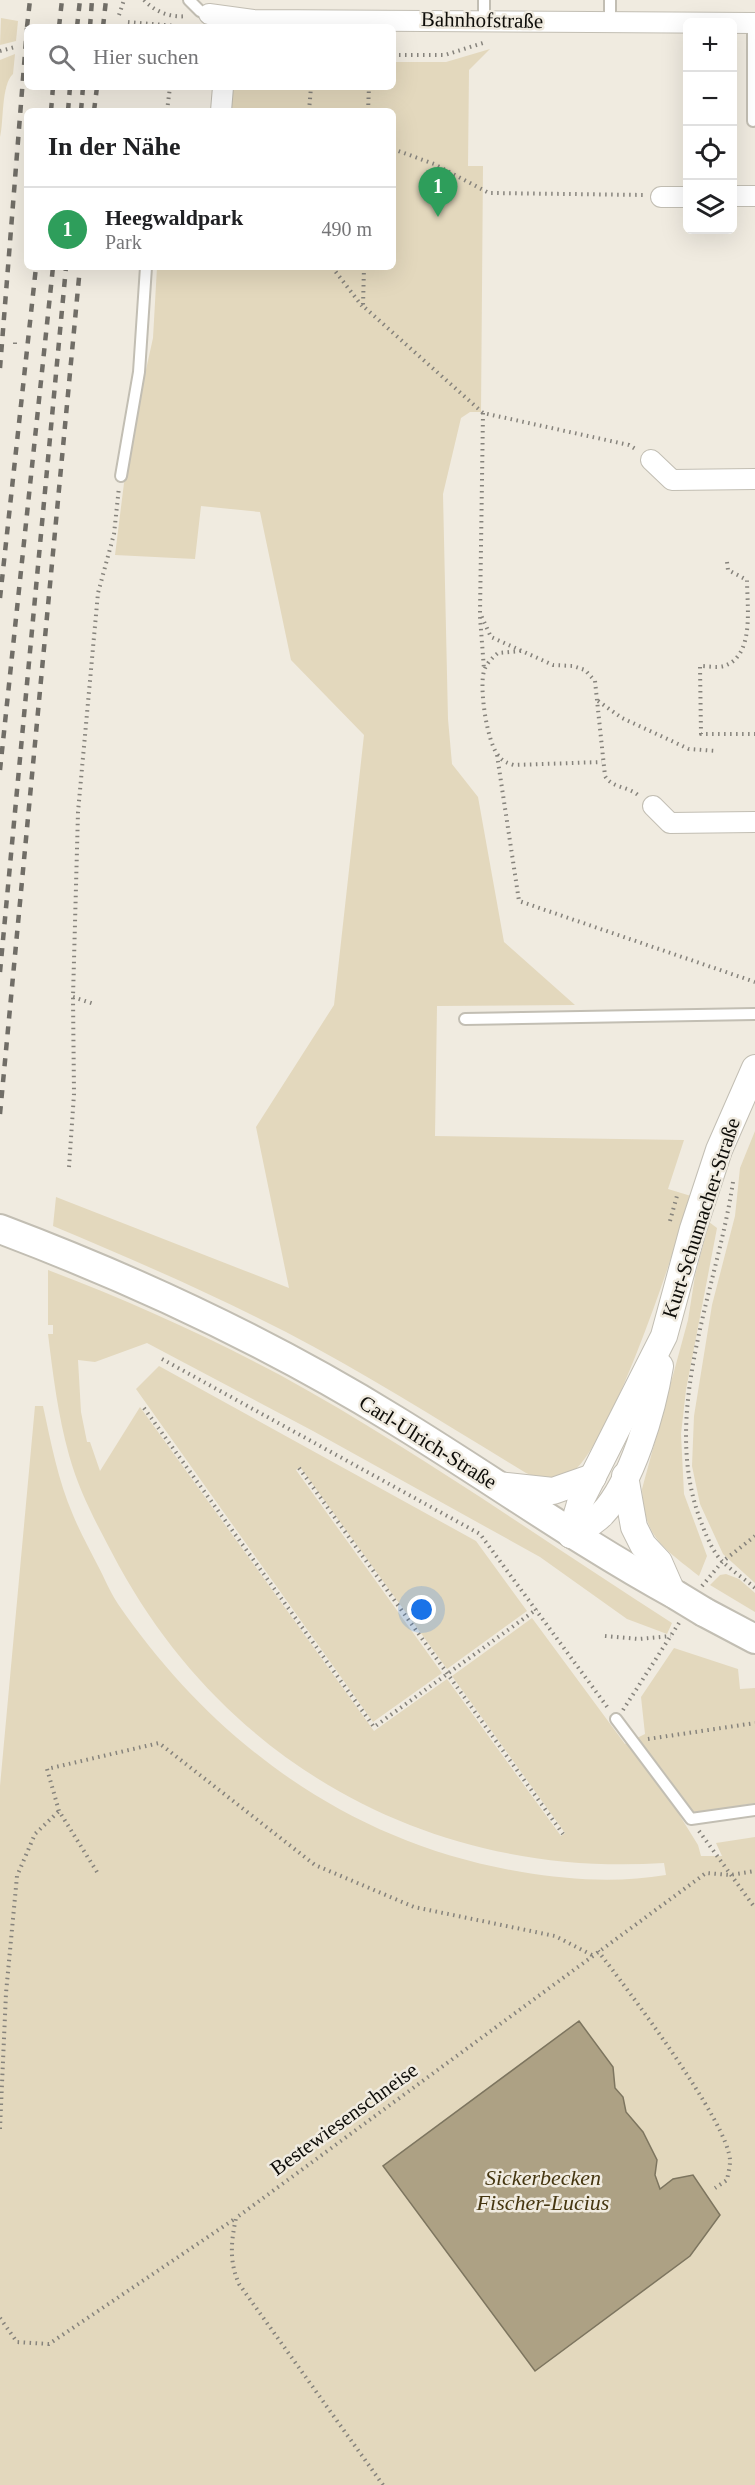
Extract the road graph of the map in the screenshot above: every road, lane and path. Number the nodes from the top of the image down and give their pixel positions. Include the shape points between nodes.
1 (124, 0) edge
2 (144, 0) edge
3 (189, 0) edge
4 (484, 0) edge
5 (610, 0) edge
6 (207, 7) edge
7 (119, 15) dead end
8 (484, 20) junction
9 (128, 22) dead end
10 (230, 22) edge
11 (610, 22) junction
12 (754, 23) edge
13 (147, 24) edge
14 (176, 24) edge
15 (493, 41) dead end
16 (15, 47) dead end
17 (0, 51) edge
18 (396, 55) edge
19 (170, 90) edge
20 (223, 90) edge
21 (311, 90) edge
22 (369, 90) edge
23 (167, 108) edge
24 (220, 108) edge
25 (309, 108) edge
26 (368, 108) edge
27 (753, 121) dead end
28 (396, 150) edge
29 (737, 196) edge
30 (755, 196) edge
31 (661, 197) joint
32 (683, 197) edge
33 (146, 270) edge
34 (334, 270) edge
35 (364, 270) edge
36 (363, 306) junction
37 (483, 413) junction
38 (651, 460) joint
39 (121, 476) joint
40 (755, 479) edge
41 (727, 562) dead end
42 (480, 613) junction
43 (525, 651) junction
44 (484, 670) junction
45 (597, 701) junction
46 (755, 734) edge
47 (717, 751) dead end
48 (497, 755) junction
49 (603, 762) junction
50 (653, 806) joint
51 (755, 822) edge
52 (755, 982) edge
53 (73, 997) junction
54 (94, 1004) dead end
55 (755, 1014) edge
56 (465, 1019) dead end
57 (755, 1068) edge
58 (69, 1167) dead end
59 (734, 1178) dead end
60 (673, 1190) dead end
61 (678, 1192) dead end
62 (0, 1229) edge
63 (664, 1336) junction
64 (162, 1359) dead end
65 (144, 1408) dead end
66 (299, 1468) dead end
67 (625, 1476) junction
68 (593, 1477) junction
69 (497, 1485) junction
70 (571, 1535) junction
71 (755, 1536) edge
72 (722, 1562) junction
73 (705, 1581) dead end
74 (755, 1587) edge
75 (674, 1594) junction
76 (537, 1609) junction
77 (677, 1626) dead end
78 (605, 1636) dead end
79 (671, 1636) junction
80 (755, 1639) edge
81 (447, 1674) junction
82 (616, 1719) junction
83 (755, 1723) edge
84 (633, 1741) junction
85 (755, 1810) edge
86 (59, 1811) junction
87 (691, 1819) junction
88 (563, 1834) dead end
89 (755, 1871) edge
90 (97, 1872) dead end
91 (730, 1875) junction
92 (755, 1908) edge
93 (598, 1951) junction
94 (592, 1955) junction
95 (0, 2129) edge
96 (715, 2188) dead end
97 (236, 2218) junction
98 (0, 2318) edge
99 (383, 2485) edge

1 - 7 path
2 - 14 path via 157,11 176,17
3 - 6 lane via 200,11
4 - 8 lane
5 - 11 lane
6 - 10 street, Bahnhofstraße
8 - 10 street, Bahnhofstraße
8 - 11 street, Bahnhofstraße
9 - 13 path
11 - 12 street, Bahnhofstraße
12 - 27 lane
15 - 18 path via 445,55
16 - 17 path
19 - 23 path
20 - 24 street
21 - 25 path
22 - 26 path
28 - 31 path via 434,164 489,193
29 - 30 street
31 - 32 street
33 - 39 lane via 139,372
34 - 36 path
35 - 36 path
36 - 37 path
37 - 38 path via 629,445
37 - 42 path
38 - 40 street via 672,480
39 - 53 path via 114,534 98,593 88,687 78,812
41 - 46 path via 728,570 747,580 746,647 724,667 700,666 701,734
42 - 43 path via 491,637
42 - 44 path
43 - 44 path via 498,653
43 - 45 path via 553,665 585,670 595,681
44 - 48 path via 488,729
45 - 47 path via 622,718 689,749
45 - 49 path
48 - 49 path via 514,765
48 - 52 path via 519,901
49 - 50 path via 604,776 610,784 632,790
50 - 51 street via 670,823
53 - 54 path
53 - 58 path via 74,1095
55 - 56 lane
57 - 63 street, Kurt-Schumacher-Straße via 719,1150
59 - 72 path via 696,1359 686,1452 692,1498
60 - 61 path
62 - 69 main road, Carl-Ulrich-Straße via 91,1264 283,1356 395,1420
63 - 67 street, Kurt-Schumacher-Straße via 644,1435
63 - 68 street, Kurt-Schumacher-Straße
64 - 76 path via 480,1534
65 - 81 path via 374,1727
66 - 81 path
67 - 70 street, Kurt-Schumacher-Straße via 600,1516
67 - 75 street via 634,1527 643,1545 659,1562
68 - 69 street via 553,1491
68 - 70 street, Kurt-Schumacher-Straße via 581,1500
69 - 70 main road, Carl-Ulrich-Straße
70 - 75 main road, Carl-Ulrich-Straße
71 - 72 path
72 - 73 path
72 - 74 path
75 - 80 main road, Carl-Ulrich-Straße, bridge
76 - 81 path
76 - 82 path
77 - 79 path
78 - 79 path
79 - 82 path
81 - 88 path
82 - 84 lane
83 - 84 path
84 - 87 lane
85 - 87 lane
86 - 90 path
86 - 94 path via 47,1769 159,1743 315,1865 414,1907 555,1936
86 - 95 path via 35,1833 16,1876
87 - 91 path
89 - 91 path, Bestewiesenschneise
91 - 92 path
91 - 93 path, Bestewiesenschneise via 706,1874
93 - 94 path, Bestewiesenschneise
93 - 96 path via 683,2069 723,2135 730,2161 727,2180
94 - 97 path, Bestewiesenschneise
97 - 98 path, Bestewiesenschneise via 49,2344 17,2342
97 - 99 path via 231,2265 239,2284

